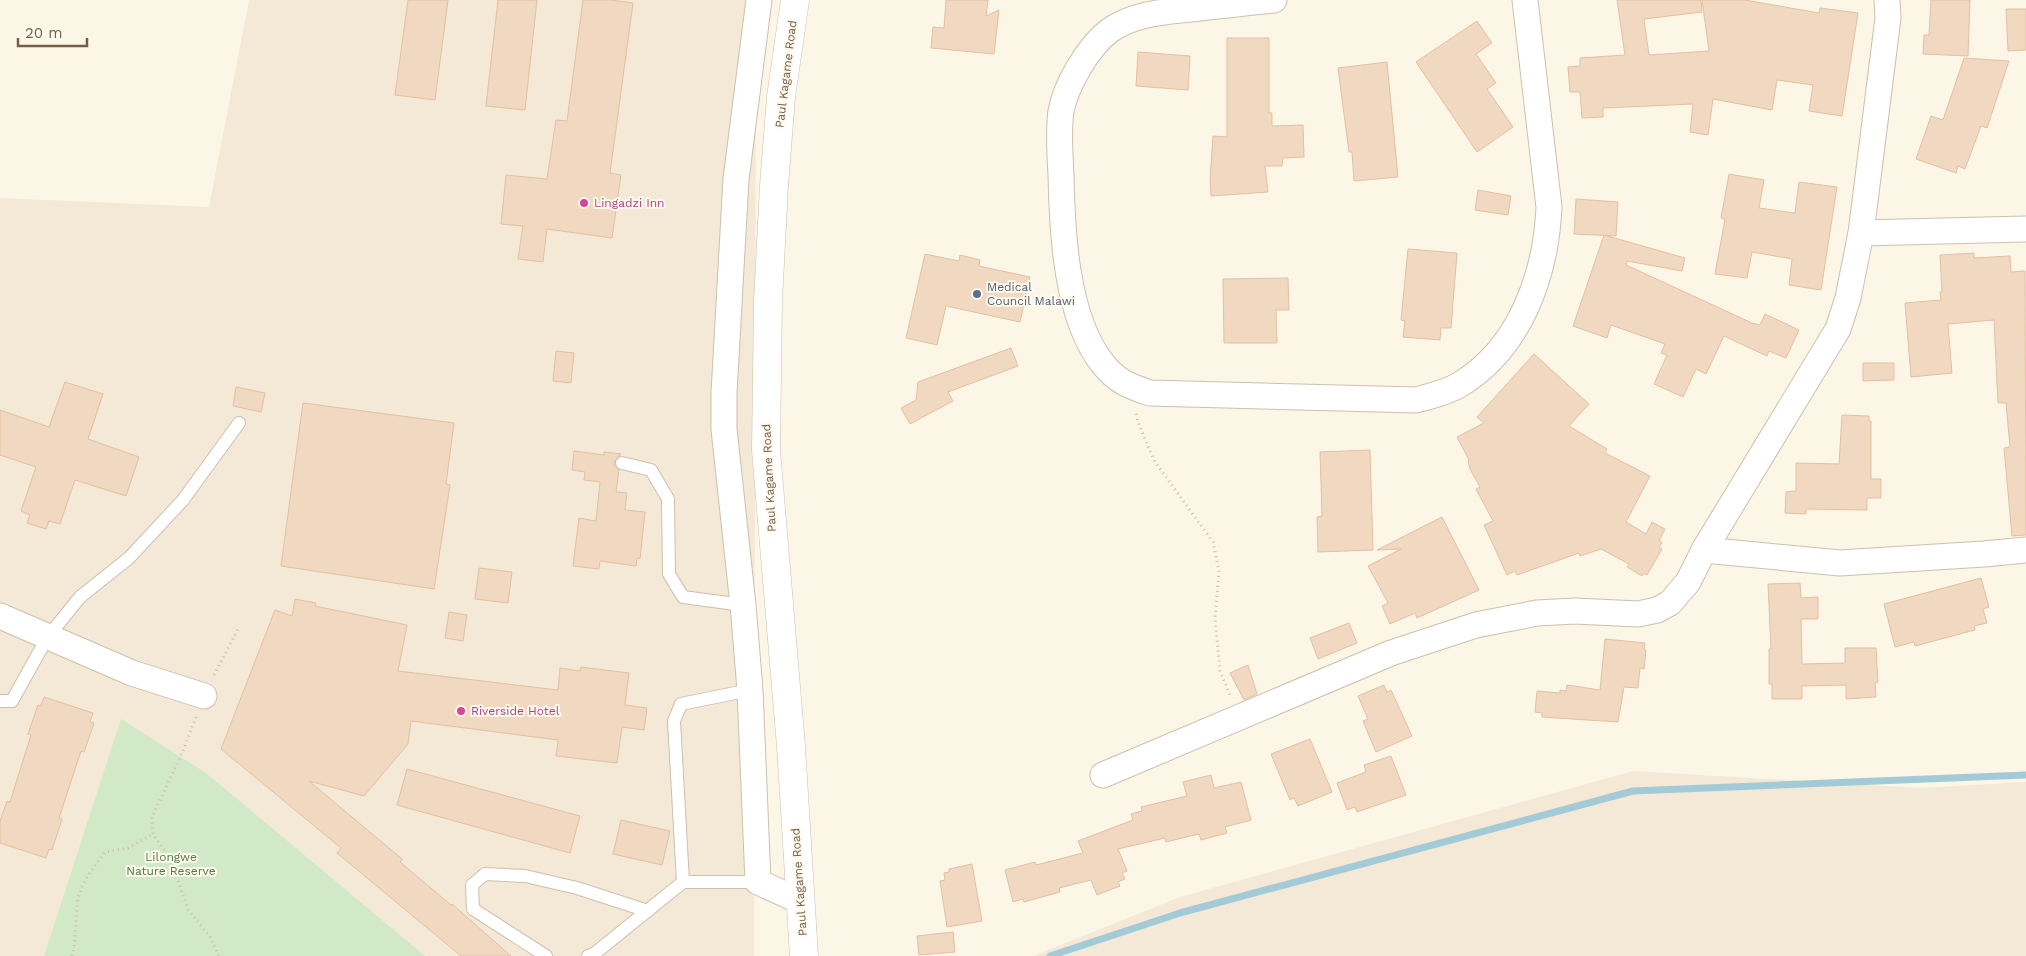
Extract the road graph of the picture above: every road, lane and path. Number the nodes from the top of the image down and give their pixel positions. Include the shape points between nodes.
1 (759, 0) edge
2 (795, 0) edge
3 (1274, 0) edge
4 (1525, 0) edge
5 (1887, 0) edge
6 (2026, 229) edge
7 (1861, 233) junction
8 (1130, 387) junction
9 (239, 423) dead end
10 (622, 463) dead end
11 (1704, 550) junction
12 (2026, 550) edge
13 (743, 605) junction
14 (0, 616) edge
15 (238, 629) dead end
16 (47, 638) junction
17 (750, 690) junction
18 (204, 696) junction
19 (0, 701) edge
20 (1239, 719) junction
21 (1103, 775) dead end
22 (153, 834) junction
23 (683, 882) junction
24 (758, 882) junction
25 (800, 901) junction
26 (648, 910) junction
27 (72, 956) edge
28 (219, 956) edge
29 (546, 956) edge
30 (588, 956) edge
31 (804, 956) edge

1 - 13 street via 736,180 724,393 724,429
2 - 25 street, Paul Kagame Road via 781,97 774,186 768,301 766,450 791,746
3 - 8 street via 1148,14 1124,21 1094,46 1068,88 1060,135 1062,228 1072,291 1093,349 1102,364
4 - 8 street via 1549,207 1548,235 1531,295 1515,328 1486,365 1459,385 1416,400 1150,394
5 - 7 street via 1888,18
6 - 7 street
7 - 11 street via 1848,298 1838,329
8 - 20 path via 1139,426 1155,462 1213,542 1219,572 1214,618 1220,671
9 - 16 lane via 183,500 130,558 80,597
10 - 13 lane via 651,470 668,499 669,574 683,597
11 - 12 street via 1840,562
11 - 20 street via 1688,582 1670,603 1658,610 1638,614 1537,613 1476,625 1391,653
13 - 17 street
14 - 16 street
15 - 18 path
16 - 18 street via 132,673
16 - 19 lane via 12,701
17 - 23 lane via 681,704 674,721
17 - 24 street
18 - 22 path via 183,752 152,817
20 - 21 street
22 - 27 path via 128,848 105,852 87,878 78,899
22 - 28 path via 170,859 188,909 210,937
23 - 24 lane
23 - 26 lane
24 - 25 street
25 - 31 street, Paul Kagame Road
26 - 29 lane via 525,876 486,874 472,885 473,909
26 - 30 lane

